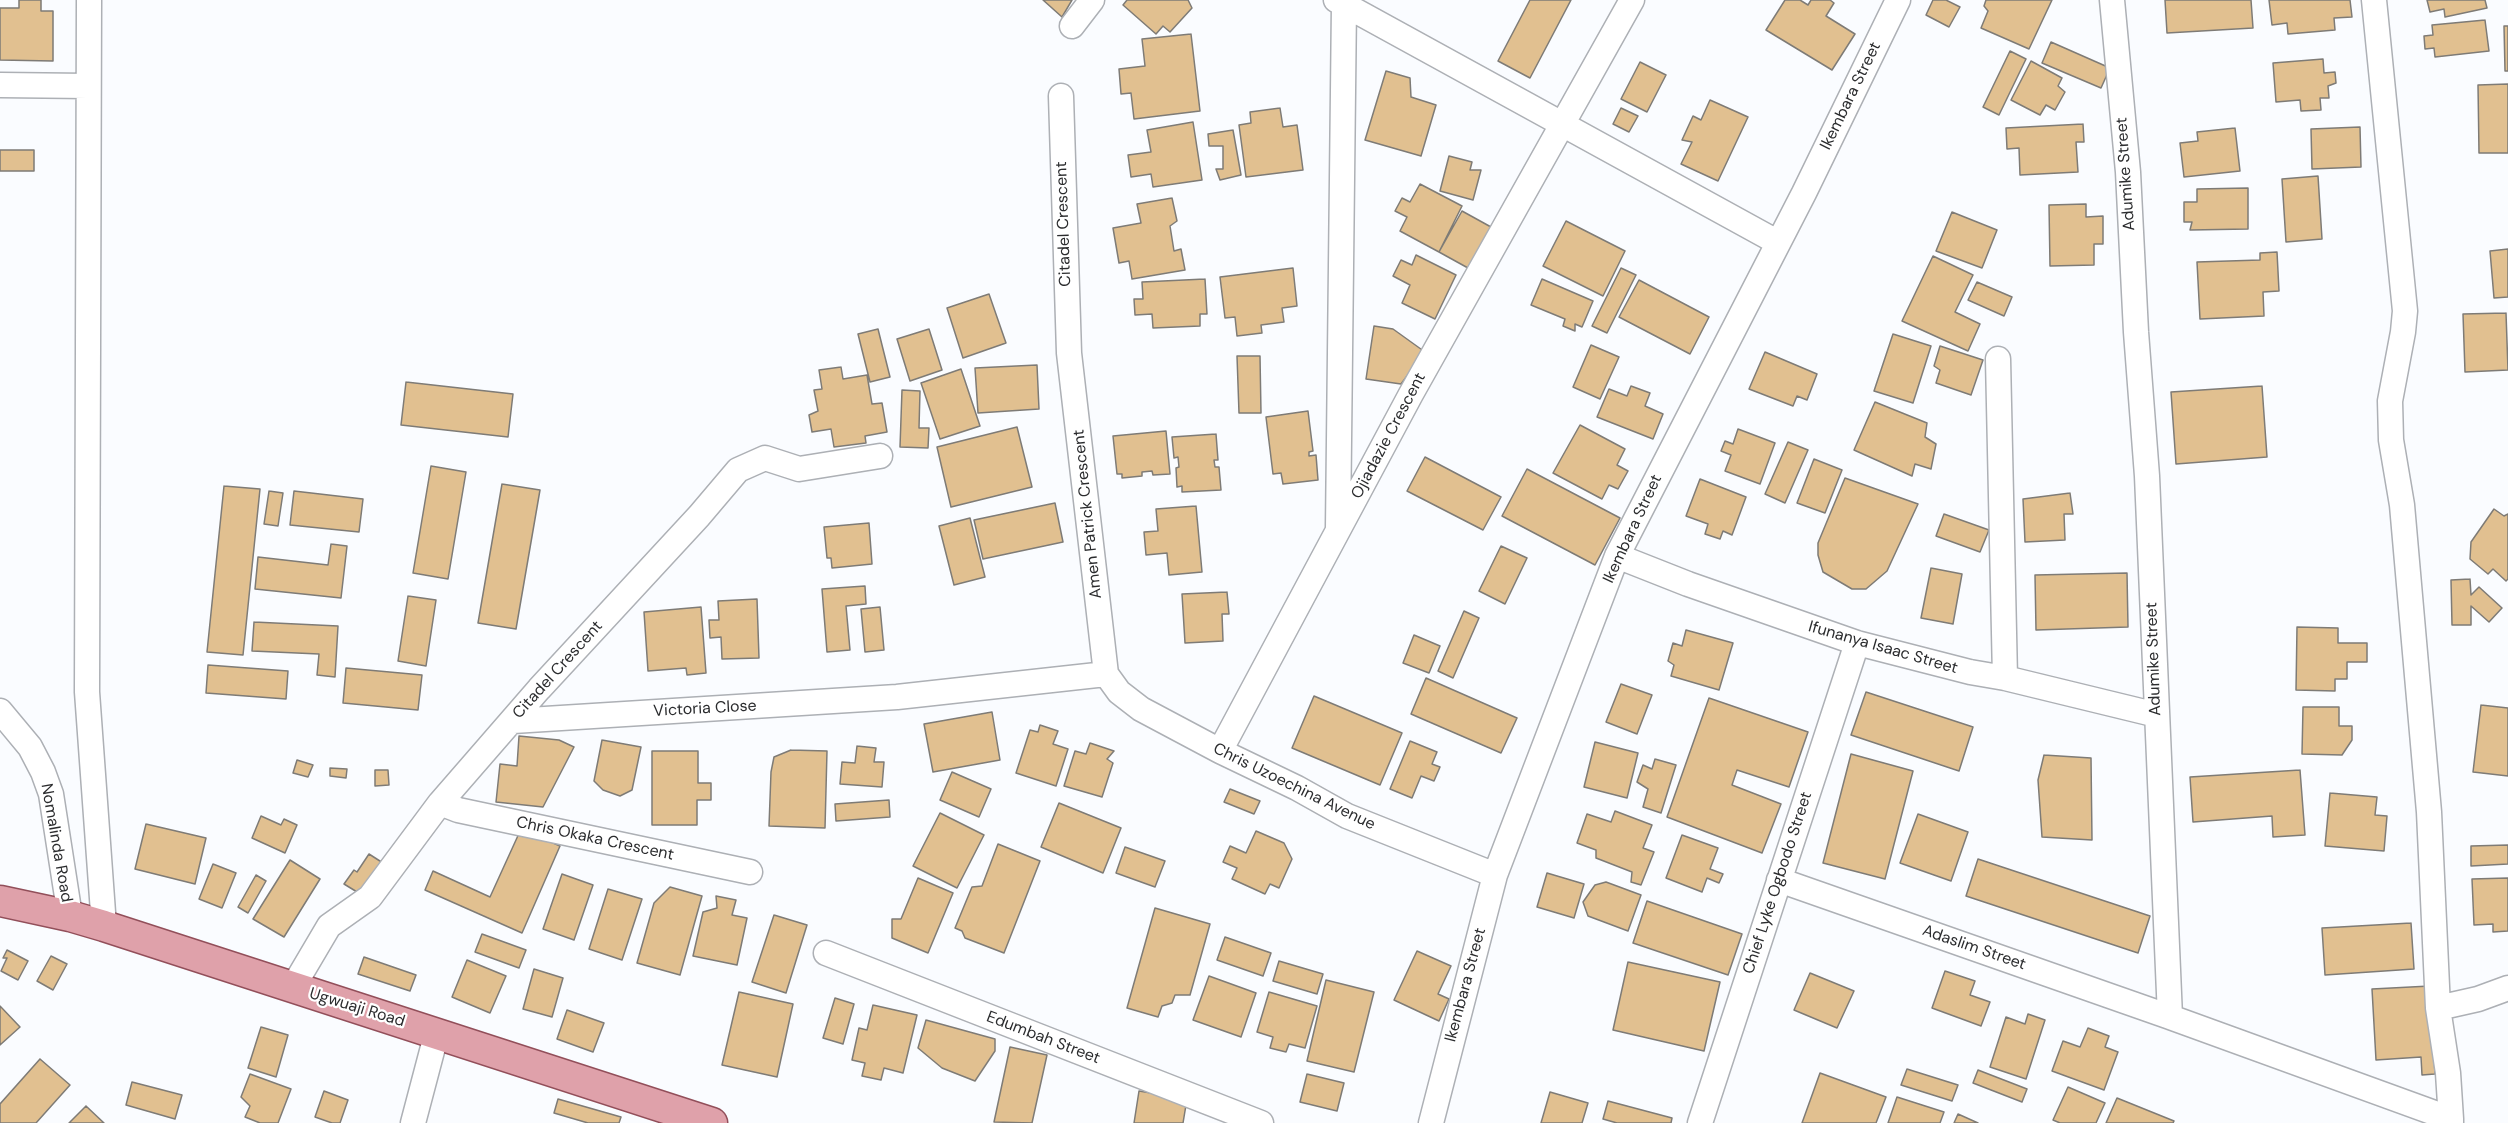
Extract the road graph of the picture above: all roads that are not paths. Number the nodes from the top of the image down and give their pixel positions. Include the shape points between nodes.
1 (89, 0) edge
2 (1092, 0) edge
3 (1632, 0) edge
4 (2112, 0) edge
5 (2374, 0) edge
6 (1895, 1) edge
7 (1340, 2) edge
8 (1072, 26) dead end
9 (0, 85) edge
10 (88, 86) junction
11 (1061, 96) dead end
12 (1563, 124) junction
13 (1777, 242) junction
14 (1069, 353) joint
15 (1998, 359) dead end
16 (880, 456) dead end
17 (1338, 531) junction
18 (1617, 556) junction
19 (1857, 643) junction
20 (1107, 674) junction
21 (2005, 678) junction
22 (0, 711) edge
23 (2157, 715) junction
24 (513, 721) junction
25 (1220, 751) junction
26 (440, 803) junction
27 (750, 872) dead end
28 (1495, 875) junction
29 (1779, 880) junction
30 (0, 901) edge
31 (70, 916) junction
32 (104, 926) junction
33 (825, 953) dead end
34 (292, 987) junction
35 (2508, 988) edge
36 (2438, 1008) junction
37 (2170, 1017) junction
38 (437, 1032) junction
39 (2451, 1121) edge
40 (413, 1123) edge
41 (712, 1123) edge
42 (1261, 1123) edge
43 (1431, 1123) edge
44 (1700, 1123) edge

1 - 10 street
2 - 8 street
3 - 12 street, Ojiadazie Crescent
4 - 23 street, Adumike Street via 2128,172
5 - 36 street via 2405,311 2390,401 2391,440 2402,505 2428,812
6 - 13 street, Ikembara Street
7 - 12 street
7 - 17 street
9 - 10 street
10 - 32 street via 87,692
11 - 14 street, Citadel Crescent
12 - 13 street
12 - 17 street, Ojiadazie Crescent
13 - 18 street, Ikembara Street
14 - 20 street, Amen Patrick Crescent
15 - 21 street
16 - 24 street, Citadel Crescent via 799,469 765,458 738,470
17 - 25 street, Ojiadazie Crescent
18 - 19 street, Ifunanya Isaac Street
18 - 28 street, Ikembara Street
19 - 21 street, Ifunanya Isaac Street
19 - 29 street, Chief Lyke Ogbodo Street
20 - 24 street, Victoria Close via 897,697
20 - 25 street, Chris Uzoechina Avenue via 1119,692 1141,709
21 - 23 street, Ifunanya Isaac Street
22 - 31 street, Nomalinda Road via 30,747 51,794
23 - 37 street, Adumike Street
24 - 26 street, Citadel Crescent
25 - 28 street, Chris Uzoechina Avenue via 1347,816
26 - 27 street, Chris Okaka Crescent
26 - 34 street, Citadel Crescent via 370,897 329,926
28 - 43 street, Ikembara Street
29 - 37 street, Adaslim Street
29 - 44 street, Chief Lyke Ogbodo Street
30 - 31 main road, Ugwuaji Road
31 - 32 main road, Ugwuaji Road
32 - 34 main road, Ugwuaji Road
33 - 42 street, Edumbah Street
34 - 38 main road, Ugwuaji Road
35 - 36 street
36 - 39 street
37 - 39 street
38 - 40 street
38 - 41 main road, Ugwuaji Road

